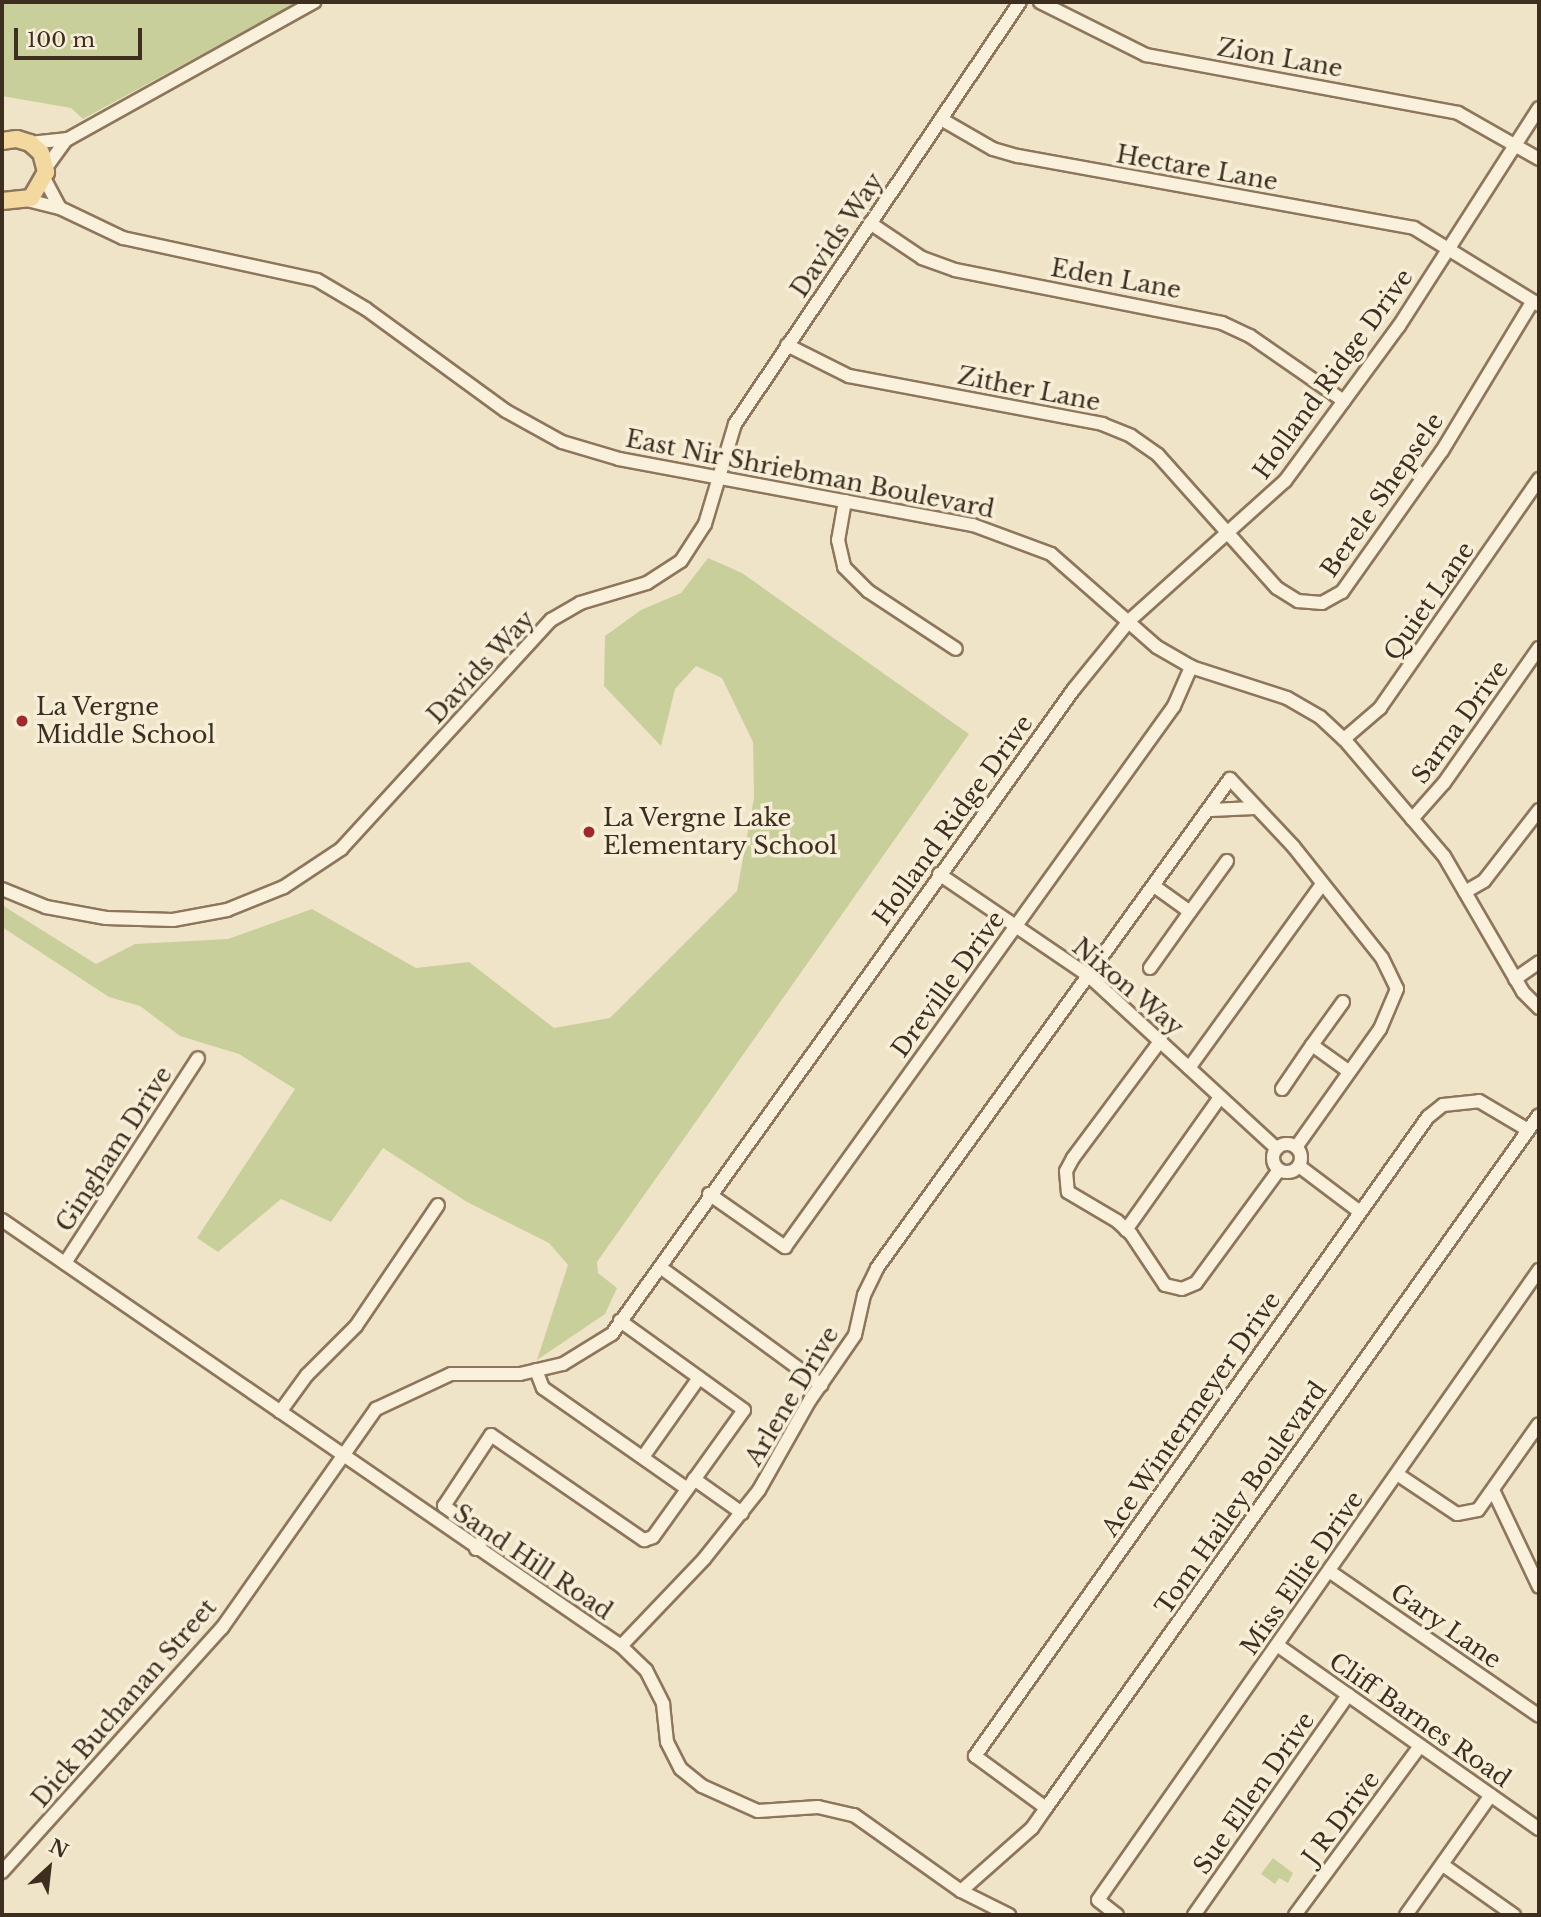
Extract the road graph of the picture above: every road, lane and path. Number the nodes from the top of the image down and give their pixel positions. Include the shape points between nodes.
1 (314, 2) edge
2 (1020, 2) edge
3 (1040, 2) edge
4 (1539, 108) edge
5 (941, 119) junction
6 (68, 139) junction
7 (3, 140) edge
8 (30, 144) junction
9 (1516, 144) junction
10 (1539, 159) edge
11 (45, 174) junction
12 (27, 200) junction
13 (2, 201) edge
14 (60, 208) junction
15 (870, 223) junction
16 (1448, 249) junction
17 (1536, 303) edge
18 (787, 345) junction
19 (1344, 401) junction
20 (720, 478) junction
21 (1539, 479) edge
22 (845, 502) junction
23 (1229, 535) junction
24 (1130, 621) junction
25 (1539, 648) edge
26 (956, 649) dead end
27 (1191, 667) junction
28 (1344, 739) junction
29 (1254, 808) junction
30 (1211, 810) junction
31 (1539, 810) edge
32 (1412, 819) junction
33 (1227, 861) dead end
34 (939, 874) junction
35 (1322, 884) junction
36 (1154, 886) junction
37 (2, 889) edge
38 (1465, 892) junction
39 (1190, 912) junction
40 (1015, 927) junction
41 (1539, 962) edge
42 (1150, 968) dead end
43 (1088, 976) junction
44 (1515, 979) junction
45 (1343, 1002) dead end
46 (1539, 1008) edge
47 (1161, 1040) junction
48 (1312, 1045) junction
49 (198, 1058) dead end
50 (1189, 1068) junction
51 (1348, 1071) junction
52 (1282, 1088) dead end
53 (1220, 1097) junction
54 (1539, 1115) edge
55 (1528, 1129) junction
56 (1296, 1147) junction
57 (1277, 1149) junction
58 (1298, 1166) junction
59 (1279, 1170) junction
60 (709, 1194) junction
61 (438, 1205) dead end
62 (1360, 1212) junction
63 (2, 1220) edge
64 (1126, 1230) junction
65 (65, 1263) junction
66 (660, 1267) junction
67 (1539, 1270) edge
68 (620, 1321) junction
69 (536, 1370) junction
70 (699, 1378) junction
71 (821, 1384) junction
72 (280, 1412) junction
73 (1539, 1424) edge
74 (342, 1452) junction
75 (643, 1457) junction
76 (1397, 1475) junction
77 (691, 1484) junction
78 (1493, 1490) junction
79 (742, 1513) junction
80 (476, 1549) junction
81 (1329, 1571) junction
82 (1539, 1587) edge
83 (1277, 1645) junction
84 (621, 1646) junction
85 (1348, 1695) junction
86 (1539, 1716) edge
87 (1420, 1746) junction
88 (1491, 1796) junction
89 (1046, 1808) junction
90 (1538, 1826) edge
91 (1443, 1865) junction
92 (2, 1872) edge
93 (961, 1891) junction
94 (1009, 1915) edge
95 (1117, 1915) edge
96 (1194, 1915) edge
97 (1295, 1915) edge
98 (1406, 1915) edge
99 (1512, 1915) edge

1 - 6 street
2 - 5 street, Davids Way
3 - 9 street, Zion Lane via 1146,55 1458,113
4 - 9 street, Holland Ridge Drive
5 - 15 street, Davids Way
5 - 16 street, Hectare Lane via 982,144 1018,156 1414,228
6 - 8 street
6 - 11 street
7 - 8 main road
8 - 11 main road via 41,153
9 - 10 street, Zion Lane
9 - 16 street, Holland Ridge Drive
11 - 12 main road via 37,193
11 - 14 street
12 - 13 main road
12 - 14 street, East Nir Shriebman Boulevard
14 - 20 street, East Nir Shriebman Boulevard via 123,238 317,280 366,309 506,411 562,442 619,459
15 - 18 street, Davids Way
15 - 19 street, Eden Lane via 922,258 955,270 1222,323
16 - 17 street, Hectare Lane
16 - 19 street, Holland Ridge Drive
17 - 23 street, Berele Shepsele via 1442,451 1342,592 1322,603 1298,601 1277,589
18 - 20 street, Davids Way via 735,424
18 - 23 street, Zither Lane via 849,376 1102,424 1131,436 1158,455
19 - 23 street, Holland Ridge Drive via 1285,481
20 - 22 street, East Nir Shriebman Boulevard
20 - 37 street, Davids Way via 705,524 681,561 646,583 580,603 551,620 341,849 284,887 227,909 173,920 106,919 46,908
21 - 28 street, Quiet Lane via 1380,708
22 - 24 street, East Nir Shriebman Boulevard via 973,525 1027,543 1072,569
22 - 26 street via 838,540 844,567 868,591
23 - 24 street, Holland Ridge Drive
24 - 27 street, East Nir Shriebman Boulevard via 1157,647
24 - 34 street, Holland Ridge Drive
25 - 32 street, Sarna Drive via 1444,783
27 - 28 street, East Nir Shriebman Boulevard via 1287,698 1320,717
27 - 40 street, Dreville Drive via 1174,706
28 - 32 street, East Nir Shriebman Boulevard
29 - 30 street
29 - 30 street, Arlene Drive via 1230,779
29 - 35 street via 1293,846
30 - 36 street, Arlene Drive
31 - 38 street via 1484,881
32 - 38 street, East Nir Shriebman Boulevard via 1444,856
33 - 39 street
34 - 40 street, Nixon Way
34 - 60 street, Holland Ridge Drive
35 - 50 street
35 - 51 street via 1382,958 1397,989 1380,1029
36 - 39 street
36 - 43 street, Arlene Drive
38 - 44 street, East Nir Shriebman Boulevard
39 - 42 street
40 - 43 street, Nixon Way
40 - 60 street, Dreville Drive via 785,1247
41 - 44 street
43 - 47 street, Nixon Way
43 - 71 street, Arlene Drive via 877,1268 864,1295 855,1335
44 - 46 street, East Nir Shriebman Boulevard
45 - 48 street
47 - 50 street, Nixon Way
47 - 64 street via 1066,1171 1068,1192
48 - 51 street
48 - 52 street
49 - 65 street, Gingham Drive
50 - 53 street, Nixon Way
51 - 56 street
53 - 57 street, Nixon Way
53 - 64 street
54 - 55 street, Tom Hailey Boulevard
55 - 62 street, Ace Wintermeyer Drive via 1479,1101 1443,1105 1428,1117
55 - 89 street, Tom Hailey Boulevard
56 - 57 street via 1287,1144
56 - 58 street
57 - 59 street via 1273,1160
58 - 59 street via 1289,1172
58 - 62 street
59 - 64 street via 1196,1283 1182,1289 1165,1285
60 - 66 street, Holland Ridge Drive
61 - 72 street via 356,1326 307,1376
62 - 89 street, Ace Wintermeyer Drive via 975,1756
63 - 65 street, Sand Hill Road
65 - 72 street, Sand Hill Road
66 - 68 street, Holland Ridge Drive
66 - 71 street
67 - 76 street, Miss Ellie Drive
68 - 69 street, Holland Ridge Drive via 612,1334 563,1364
68 - 70 street
69 - 74 street, Holland Ridge Drive via 450,1374 408,1391 376,1409
69 - 75 street via 543,1388
70 - 75 street
70 - 77 street via 744,1410
71 - 79 street, Arlene Drive
72 - 74 street, Sand Hill Road
73 - 78 street
74 - 80 street, Sand Hill Road
74 - 92 street, Dick Buchanan Street via 222,1628
75 - 77 street
76 - 78 street via 1457,1514 1478,1510
76 - 81 street, Miss Ellie Drive
77 - 79 street
77 - 80 street via 653,1538 644,1540 491,1435 444,1506 485,1536
78 - 82 street
79 - 84 street, Arlene Drive
80 - 84 street, Sand Hill Road
81 - 83 street, Miss Ellie Drive
81 - 86 street, Gary Lane
83 - 85 street, Cliff Barnes Road
83 - 95 street, Miss Ellie Drive via 1098,1900
84 - 93 street, Sand Hill Road via 646,1670 663,1704 667,1742 681,1769 702,1786 758,1811 818,1807 854,1815
85 - 87 street, Cliff Barnes Road
85 - 96 street, Sue Ellen Drive
87 - 88 street, Cliff Barnes Road
87 - 97 street, J R Drive
88 - 90 street, Cliff Barnes Road
88 - 91 street
89 - 93 street, Tom Hailey Boulevard via 1032,1828
91 - 98 street
91 - 99 street
93 - 94 street, Sand Hill Road

